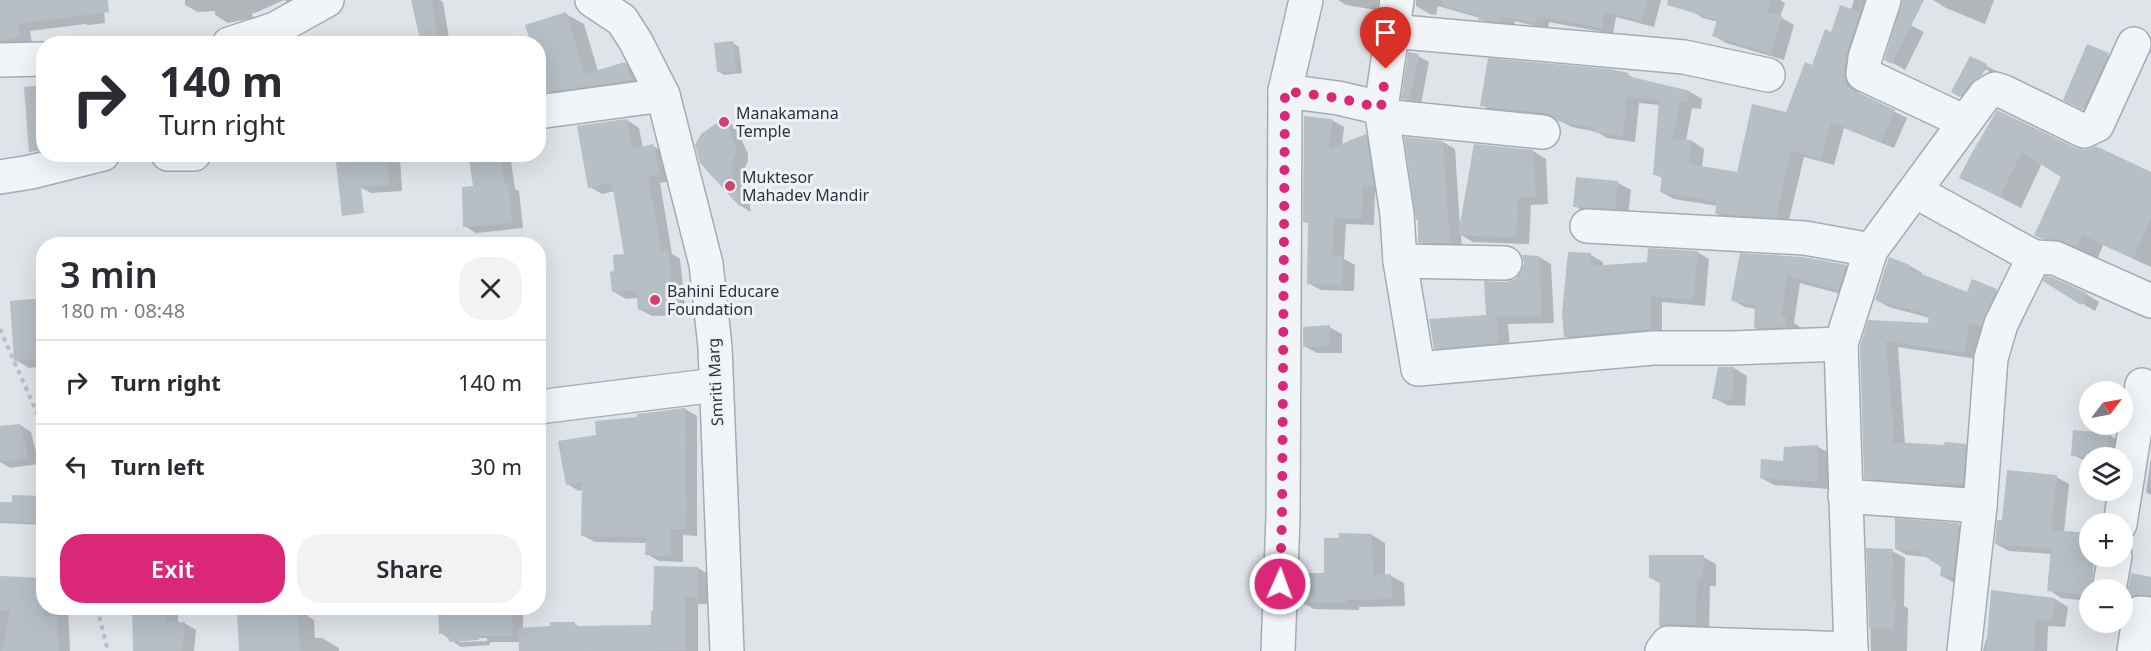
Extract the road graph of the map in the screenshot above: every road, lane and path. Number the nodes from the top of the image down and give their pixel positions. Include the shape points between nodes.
1 (327, 0) edge
2 (1306, 0) edge
3 (1884, 0) edge
4 (594, 1) edge
5 (1394, 15) edge
6 (253, 36) edge
7 (2134, 44) dead end
8 (36, 59) edge
9 (0, 60) edge
10 (1768, 75) dead end
11 (1285, 91) junction
12 (663, 95) junction
13 (546, 111) edge
14 (1381, 112) junction
15 (1965, 122) junction
16 (1543, 132) dead end
17 (72, 162) edge
18 (0, 177) edge
19 (1915, 191) junction
20 (1587, 226) dead end
21 (1871, 250) junction
22 (2034, 257) junction
23 (1400, 261) junction
24 (1505, 263) dead end
25 (2151, 301) edge
26 (0, 329) edge
27 (1841, 344) junction
28 (716, 385) junction
29 (2142, 385) dead end
30 (546, 406) edge
31 (36, 411) edge
32 (1845, 496) junction
33 (1980, 506) junction
34 (2122, 513) edge
35 (2138, 611) edge
36 (100, 615) edge
37 (1851, 650) edge
38 (108, 651) edge
39 (727, 651) edge
40 (1278, 651) edge
41 (1662, 651) edge
42 (1964, 651) edge
43 (2134, 651) edge

1 - 6 street
2 - 11 street
3 - 15 street via 1863,74
4 - 12 street, Smriti Marg via 622,20
5 - 10 street via 1684,57
5 - 14 street
7 - 15 street via 2097,124 2090,129 2084,131 1995,89 1985,95
8 - 9 street
11 - 14 street via 1338,98
11 - 40 street via 1283,505
12 - 13 street
12 - 28 street, Smriti Marg via 706,264
14 - 16 street
14 - 23 street
15 - 19 street
17 - 18 street
19 - 21 street
19 - 22 street
20 - 21 street via 1805,238
21 - 27 street
22 - 25 street via 2055,258
22 - 33 street via 2001,324 1991,358
23 - 24 street
23 - 27 street via 1418,369 1653,348
26 - 31 path
27 - 32 street
28 - 30 street
28 - 39 street, Smriti Marg
29 - 34 street
32 - 33 street
32 - 37 street
33 - 42 street
35 - 43 street
36 - 38 path
37 - 41 street via 1668,643

